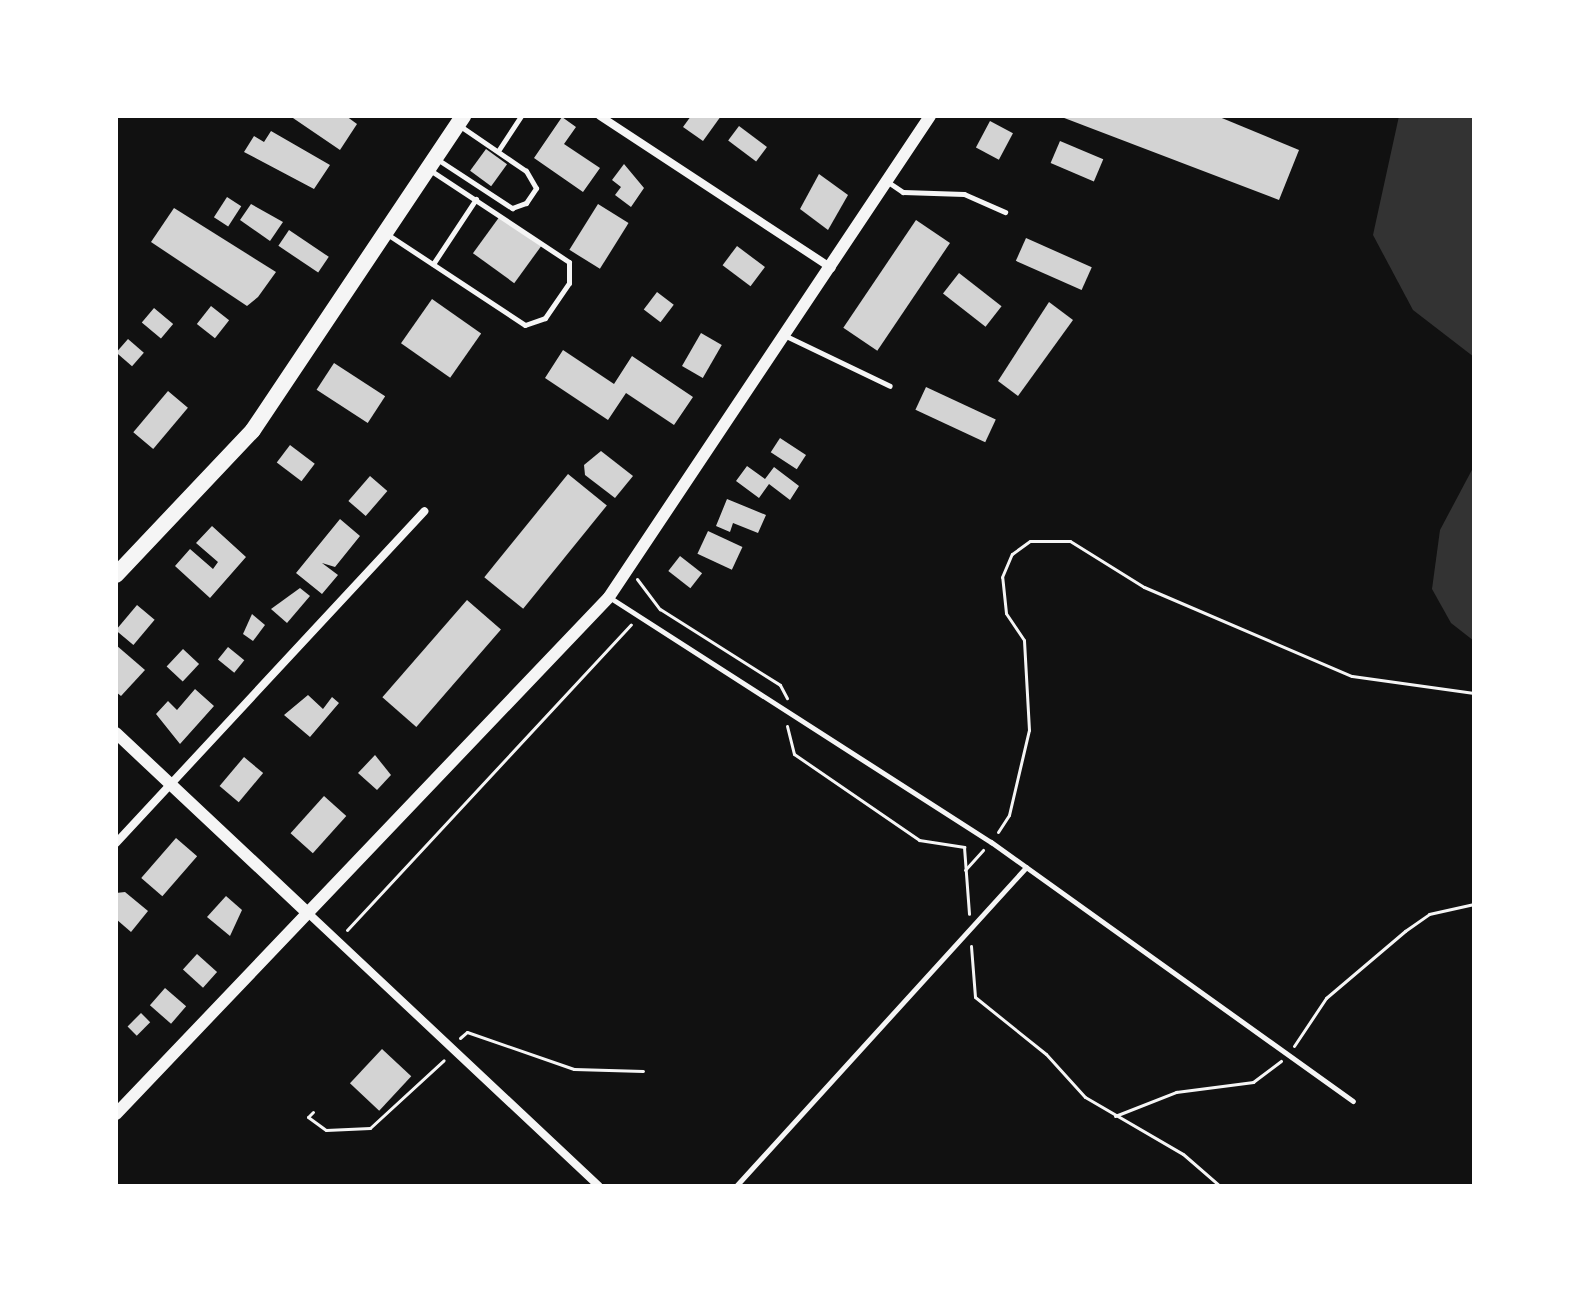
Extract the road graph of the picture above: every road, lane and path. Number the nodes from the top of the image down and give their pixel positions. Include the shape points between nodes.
1 (521, 116) edge
2 (600, 116) edge
3 (930, 116) edge
4 (461, 120) edge
5 (498, 151) junction
6 (432, 164) junction
7 (887, 182) junction
8 (476, 199) junction
9 (1005, 212) dead end
10 (386, 234) junction
11 (433, 264) junction
12 (831, 268) junction
13 (785, 336) junction
14 (890, 386) dead end
15 (424, 511) dead end
16 (628, 571) junction
17 (116, 575) edge
18 (609, 597) junction
19 (650, 599) junction
20 (637, 617) junction
21 (1474, 693) edge
22 (789, 711) junction
23 (116, 733) edge
24 (173, 784) junction
25 (991, 842) junction
26 (116, 843) edge
27 (1026, 867) junction
28 (965, 870) junction
29 (1474, 904) edge
30 (308, 913) junction
31 (970, 929) junction
32 (347, 930) dead end
33 (1288, 1053) junction
34 (1353, 1101) dead end
35 (116, 1114) edge
36 (1115, 1116) junction
37 (599, 1186) edge
38 (736, 1186) edge
39 (1220, 1186) edge

1 - 5 lane
2 - 12 street
3 - 7 street
4 - 5 lane
4 - 6 main road
5 - 6 lane via 536,188 526,203 512,208
6 - 8 lane
6 - 10 main road
7 - 9 lane via 903,192 964,194
7 - 12 street
8 - 11 lane
8 - 11 lane via 569,262 569,283 553,306 525,325
10 - 11 lane
10 - 17 main road via 253,430
12 - 13 street
13 - 14 lane
13 - 16 street
15 - 24 street
16 - 18 street
16 - 19 path
18 - 20 lane
18 - 30 street
19 - 20 path
19 - 22 path via 780,685
20 - 22 lane
20 - 32 path
21 - 25 path via 1352,676 1144,587 1070,541 1030,541 1012,554 1000,596 1024,640 1029,730 1009,815
22 - 25 lane
22 - 28 path via 786,736 794,754 919,840 964,847
23 - 24 street
24 - 26 street
24 - 30 street
25 - 27 lane
25 - 28 path
27 - 31 lane
27 - 33 lane
28 - 31 path
29 - 33 path via 1429,914 1405,931 1326,998
30 - 35 street
30 - 37 street
31 - 36 path via 975,997
31 - 38 lane
33 - 34 lane
33 - 36 path via 1253,1082 1176,1092
36 - 39 path via 1183,1154

